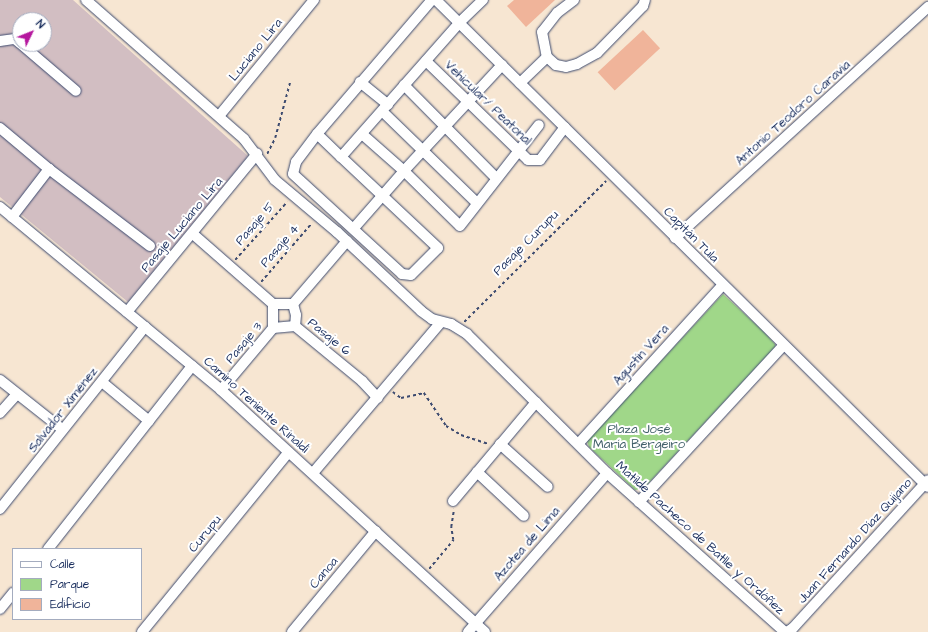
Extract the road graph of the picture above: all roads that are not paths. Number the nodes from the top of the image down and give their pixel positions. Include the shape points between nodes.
1 (86, 0) edge
2 (314, 0) edge
3 (432, 0) edge
4 (436, 0) edge
5 (484, 0) edge
6 (574, 0) edge
7 (645, 0) edge
8 (928, 7) edge
9 (460, 22) junction
10 (12, 40) edge
11 (0, 41) edge
12 (30, 52) edge
13 (547, 57) junction
14 (426, 61) junction
15 (502, 65) junction
16 (360, 82) junction
17 (520, 83) junction
18 (404, 85) junction
19 (76, 91) dead end
20 (467, 102) junction
21 (385, 109) junction
22 (219, 116) junction
23 (539, 125) dead end
24 (444, 126) junction
25 (565, 127) junction
26 (0, 128) edge
27 (317, 134) junction
28 (362, 134) junction
29 (422, 150) junction
30 (519, 152) junction
31 (257, 154) junction
32 (341, 158) junction
33 (49, 169) junction
34 (404, 171) junction
35 (496, 178) junction
36 (383, 197) junction
37 (477, 203) junction
38 (0, 207) edge
39 (12, 217) junction
40 (354, 228) junction
41 (193, 234) junction
42 (675, 238) junction
43 (347, 241) junction
44 (150, 246) dead end
45 (723, 285) junction
46 (273, 304) junction
47 (293, 304) junction
48 (127, 312) junction
49 (441, 322) junction
50 (295, 326) junction
51 (145, 327) junction
52 (273, 328) junction
53 (784, 346) junction
54 (192, 366) junction
55 (0, 380) edge
56 (102, 382) junction
57 (221, 390) junction
58 (18, 394) junction
59 (378, 398) junction
60 (536, 402) junction
61 (0, 413) edge
62 (149, 421) junction
63 (63, 430) junction
64 (579, 443) junction
65 (500, 444) junction
66 (289, 452) junction
67 (477, 472) junction
68 (607, 472) junction
69 (313, 473) junction
70 (927, 484) edge
71 (548, 487) dead end
72 (453, 501) road end
73 (639, 502) junction
74 (0, 509) edge
75 (524, 516) dead end
76 (376, 531) junction
77 (49, 548) edge
78 (12, 594) edge
79 (0, 609) edge
80 (475, 623) junction
81 (142, 632) edge
82 (292, 632) edge
83 (468, 632) edge
84 (485, 632) edge
85 (786, 632) edge

1 - 22 street, Matilde Pacheco de Batlle y Ordóñez
2 - 22 street, Luciano Lira
3 - 16 street
4 - 9 street, Capitán Tula
5 - 9 street, Vehicular/ Peatonal
6 - 13 street via 557,13 542,32
7 - 13 street via 597,53 566,67 556,65
8 - 42 street, Antonio Teodoro Caravia
9 - 14 street, Vehicular/ Peatonal
9 - 15 street, Capitán Tula
10 - 11 street
12 - 19 street
13 - 17 street
14 - 18 street, Vehicular/ Peatonal
14 - 20 street, Vehicular/ Peatonal
15 - 17 street, Capitán Tula
15 - 20 street
16 - 21 street
16 - 27 street
17 - 25 street, Capitán Tula
18 - 21 street, Vehicular/ Peatonal
18 - 24 street
20 - 24 street
20 - 30 street, Vehicular/ Peatonal
21 - 28 street, Vehicular/ Peatonal
21 - 29 street
22 - 31 street, Matilde Pacheco de Batlle y Ordóñez
23 - 30 street
24 - 29 street
24 - 35 street
25 - 30 street, Vehicular/ Peatonal via 540,160 528,160
25 - 42 street, Capitán Tula
26 - 33 street
27 - 32 street
27 - 40 street via 296,162 293,174
28 - 32 street, Vehicular/ Peatonal
28 - 34 street
29 - 34 street
29 - 37 street
30 - 35 street
31 - 41 street, Pasaje Luciano Lira
31 - 43 street, Matilde Pacheco de Batlle y Ordóñez via 270,175
32 - 36 street
33 - 39 street
33 - 44 street
34 - 36 street
34 - 37 street via 460,226
35 - 37 street
36 - 40 street
36 - 40 street via 438,248 411,275 402,274
38 - 39 street, Camino Teniente Rinaldi
39 - 48 street, Camino Teniente Rinaldi
41 - 46 street
41 - 48 street, Pasaje Luciano Lira
42 - 45 street, Capitán Tula
43 - 47 street
43 - 49 street, Matilde Pacheco de Batlle y Ordóñez via 421,312
45 - 53 street, Capitán Tula
45 - 64 street, Agustín Vera
46 - 47 street
46 - 52 street
47 - 50 street, Pasaje 6
48 - 51 street, Camino Teniente Rinaldi
49 - 59 street
49 - 60 street, Matilde Pacheco de Batlle y Ordóñez via 458,327
50 - 52 street, Pasaje 3
50 - 59 street, Pasaje 6 via 362,381
51 - 54 street, Camino Teniente Rinaldi
51 - 56 street, Salvador Ximénez
52 - 57 street, Pasaje 3
53 - 70 street, Capitán Tula
53 - 73 street
54 - 57 street, Camino Teniente Rinaldi
54 - 62 street
55 - 58 street
56 - 62 street
56 - 63 street, Salvador Ximénez
57 - 66 street, Camino Teniente Rinaldi
58 - 61 street
58 - 63 street
59 - 69 street
60 - 64 street, Matilde Pacheco de Batlle y Ordóñez
60 - 65 street
62 - 77 street
63 - 74 street, Salvador Ximénez
64 - 68 street, Matilde Pacheco de Batlle y Ordóñez
65 - 67 street
65 - 71 street
66 - 69 street, Camino Teniente Rinaldi
66 - 81 street, Curupu
67 - 72 street
67 - 75 street
68 - 73 street, Matilde Pacheco de Batlle y Ordóñez
68 - 80 street, Azotea de Lima
69 - 76 street, Camino Teniente Rinaldi
70 - 85 street, Juan Fernando Díaz Quijano via 793,628
73 - 85 street, Matilde Pacheco de Batlle y Ordóñez
76 - 80 street, Camino Teniente Rinaldi
76 - 82 street, Canoa
78 - 79 street
80 - 83 street, Azotea de Lima
80 - 84 street, Camino Teniente Rinaldi

